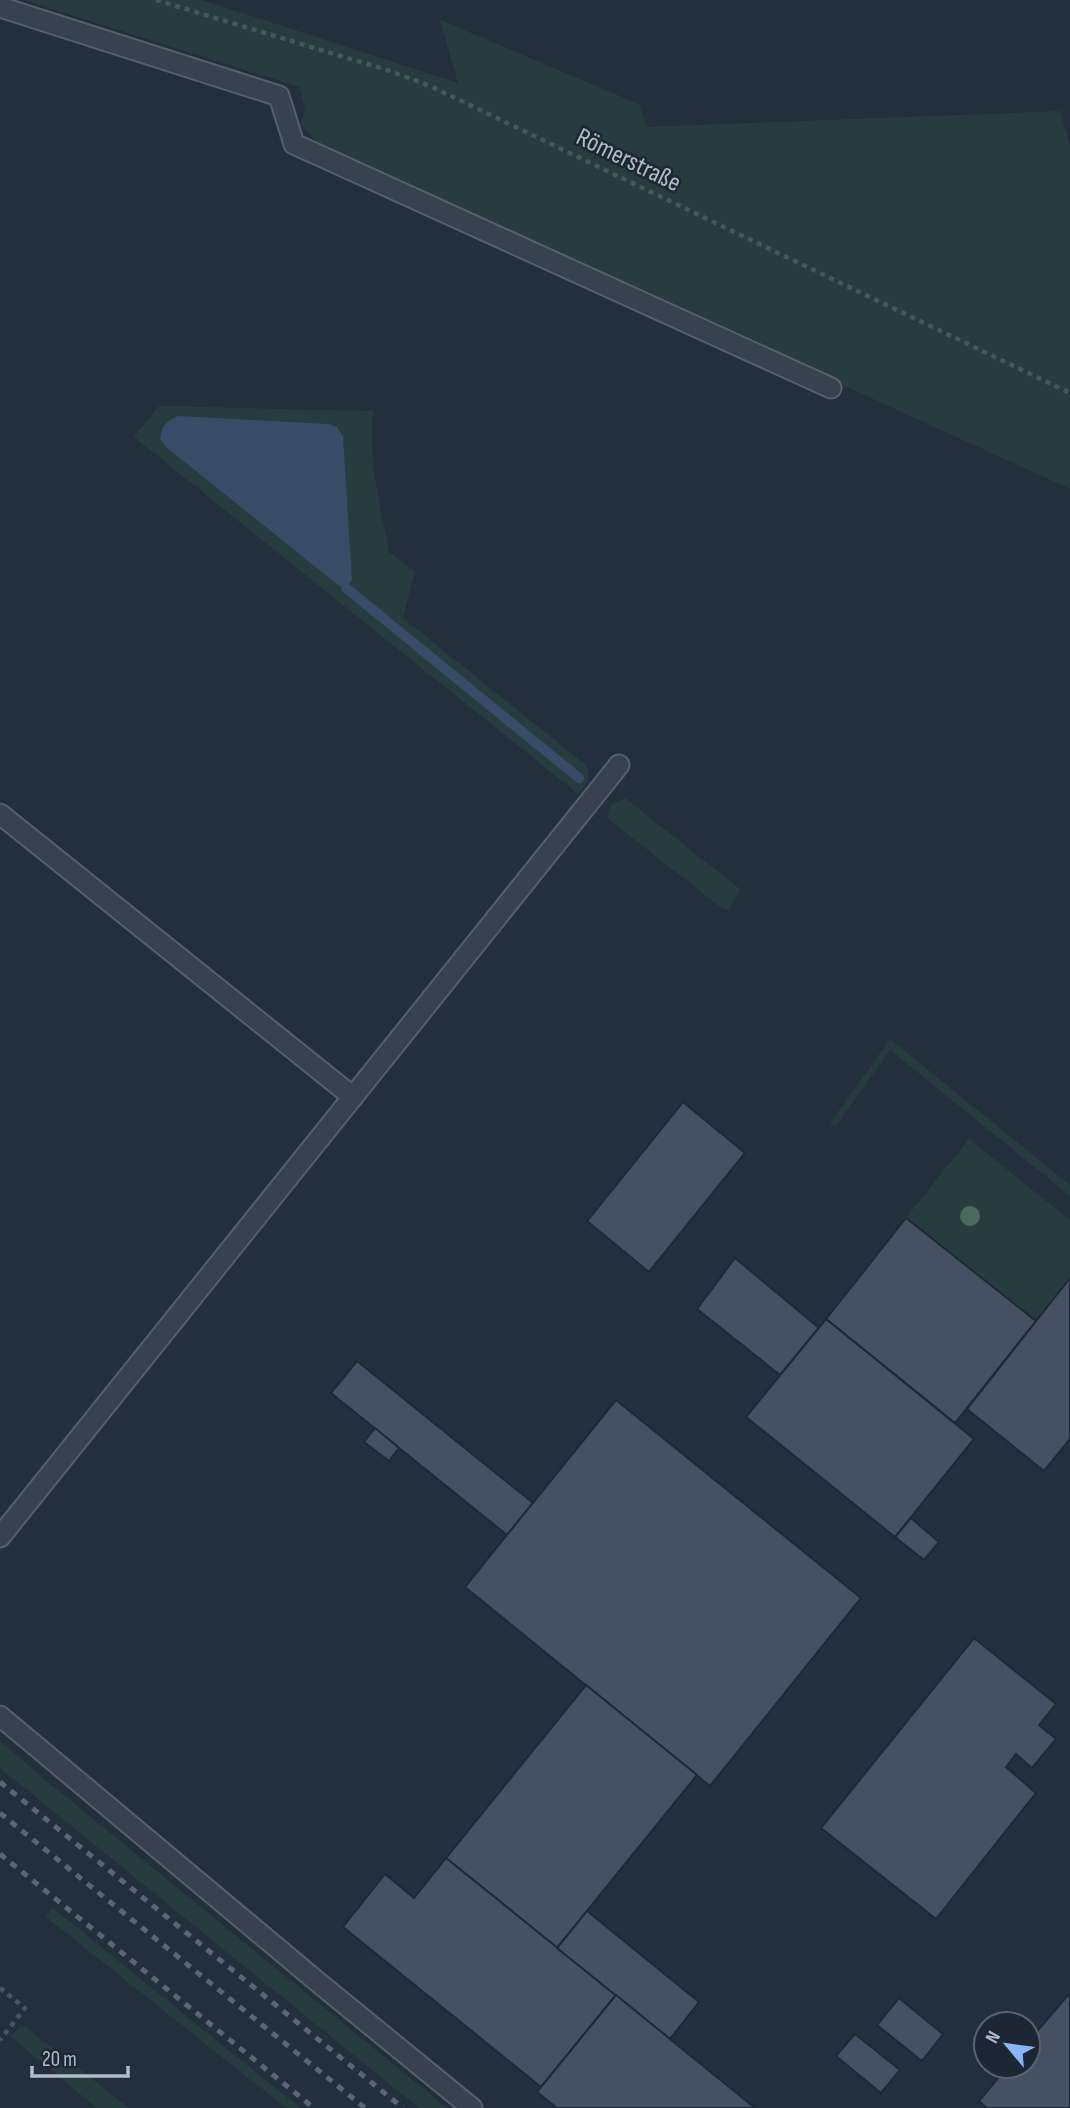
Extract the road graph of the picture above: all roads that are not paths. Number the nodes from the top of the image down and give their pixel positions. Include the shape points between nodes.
1 (0, 7) edge
2 (831, 388) dead end
3 (619, 765) dead end
4 (0, 814) edge
5 (353, 1097) junction
6 (0, 1537) edge
7 (0, 1716) edge
8 (472, 2108) edge

1 - 2 lane via 279,96 294,144
3 - 5 lane
4 - 5 lane
5 - 6 lane
7 - 8 lane

